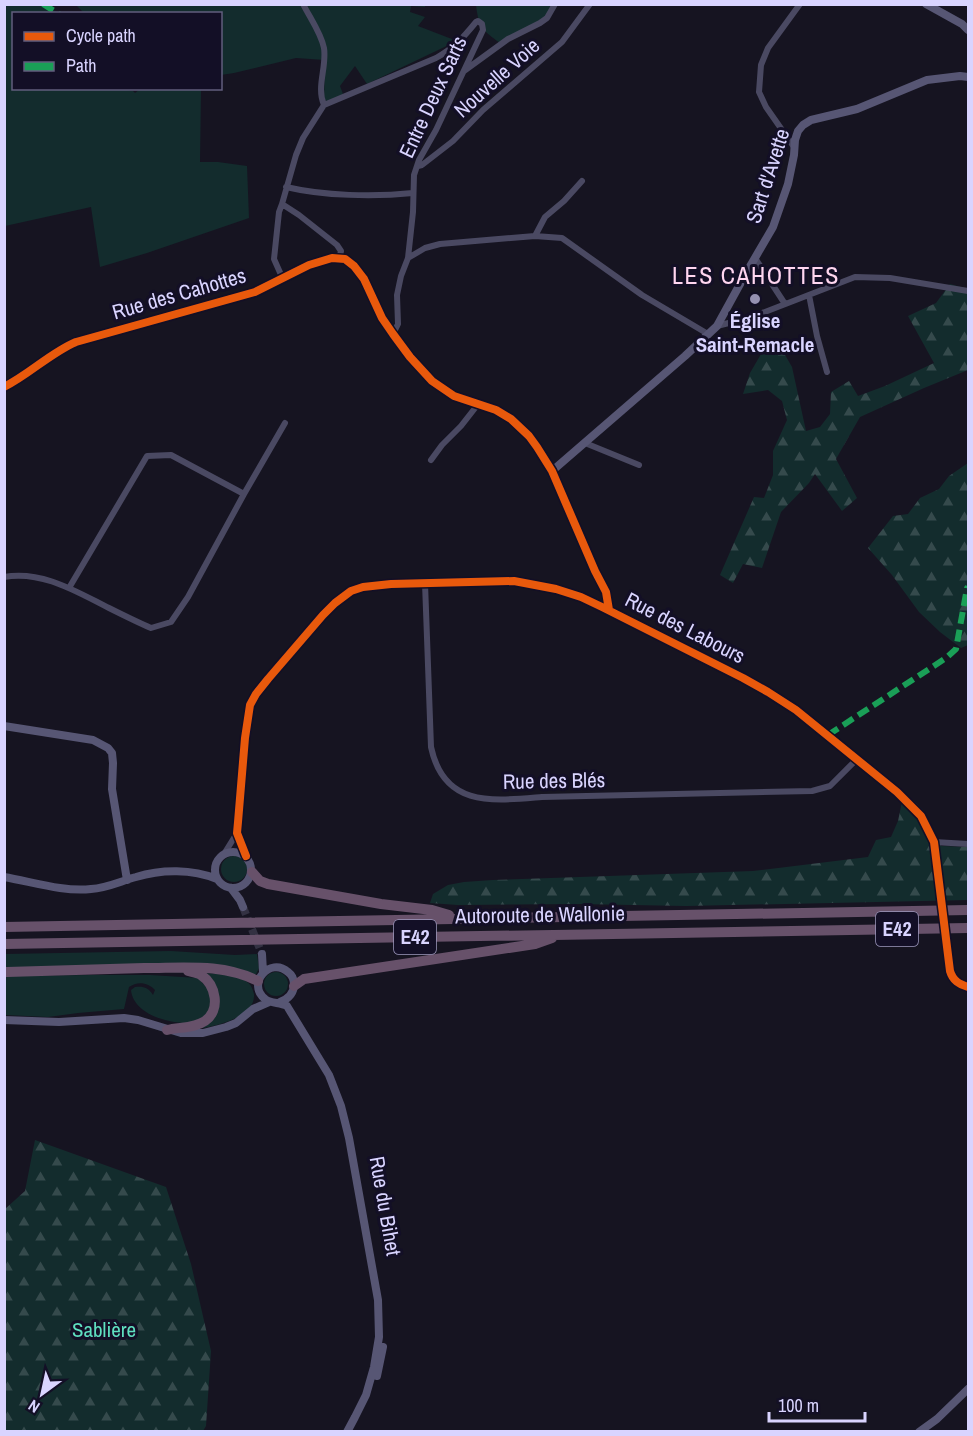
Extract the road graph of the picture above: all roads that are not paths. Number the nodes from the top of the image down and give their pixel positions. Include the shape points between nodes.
1 (303, 4) edge
2 (555, 4) edge
3 (590, 4) edge
4 (800, 4) edge
5 (926, 4) edge
6 (969, 30) edge
7 (464, 72) junction
8 (969, 77) edge
9 (324, 105) junction
10 (794, 147) junction
11 (418, 166) junction
12 (582, 181) dead end
13 (286, 187) junction
14 (413, 193) junction
15 (282, 204) junction
16 (535, 236) junction
17 (408, 258) junction
18 (755, 258) junction
19 (339, 259) junction
20 (282, 277) junction
21 (969, 291) edge
22 (809, 295) junction
23 (785, 304) junction
24 (717, 326) junction
25 (393, 334) junction
26 (708, 334) junction
27 (827, 372) dead end
28 (4, 387) edge
29 (479, 403) junction
30 (285, 423) dead end
31 (585, 443) junction
32 (433, 461) dead end
33 (639, 465) dead end
34 (552, 471) junction
35 (244, 494) junction
36 (4, 577) edge
37 (425, 583) junction
38 (69, 588) junction
39 (609, 610) junction
40 (4, 726) edge
41 (857, 759) junction
42 (237, 833) junction
43 (934, 842) junction
44 (969, 844) edge
45 (224, 854) junction
46 (246, 856) junction
47 (217, 862) junction
48 (252, 872) junction
49 (202, 873) junction
50 (4, 877) edge
51 (217, 879) junction
52 (127, 880) junction
53 (242, 886) junction
54 (231, 888) junction
55 (969, 910) edge
56 (460, 919) junction
57 (4, 927) edge
58 (969, 928) edge
59 (561, 934) junction
60 (4, 944) edge
61 (274, 967) junction
62 (176, 968) junction
63 (4, 972) edge
64 (260, 981) junction
65 (969, 987) edge
66 (292, 991) junction
67 (270, 1002) junction
68 (280, 1002) junction
69 (253, 1009) junction
70 (4, 1020) edge
71 (168, 1030) junction
72 (969, 1389) edge
73 (346, 1431) edge
74 (354, 1431) edge
75 (919, 1431) edge

1 - 9 street via 324,47
2 - 7 street via 547,18 508,39
3 - 11 street, Nouvelle Voie via 562,42 453,141
4 - 10 street via 768,48 761,65 759,92
5 - 6 street
7 - 9 street, Entre Deux Sarts via 483,30 478,21 463,39 436,58
7 - 11 street, Entre Deux Sarts
8 - 10 street, Sart d'Avette via 927,80 857,109 811,120 798,131
9 - 13 street via 303,138
10 - 18 street, Sart d'Avette via 788,184 773,227
11 - 14 street, Entre Deux Sarts
12 - 16 street via 545,217
13 - 14 street via 347,195
13 - 15 street
14 - 17 street, Entre Deux Sarts
15 - 19 street via 337,245 341,251
15 - 20 street via 274,259
16 - 17 street via 440,244
16 - 26 street via 562,238 629,286
17 - 25 street, Entre Deux Sarts via 397,295 398,324
18 - 23 street
18 - 24 street, Sart d'Avette
19 - 20 street, Rue des Cahottes via 309,265
19 - 25 street via 354,266 364,279
20 - 28 street, Rue des Cahottes via 255,292 76,342
21 - 22 street via 862,277
22 - 23 street
22 - 27 street
23 - 24 street
24 - 26 street, Sart d'Avette
25 - 29 street via 432,381 454,396
26 - 31 street, Sart d'Avette
29 - 32 street
29 - 34 street via 511,419 529,435
30 - 35 street
31 - 33 street
31 - 34 street, Sart d'Avette
34 - 39 street via 606,592
35 - 38 street via 171,622 151,628
35 - 38 street via 171,455 147,456
36 - 38 street via 39,577
37 - 39 street, Rue des Labours via 514,581 581,597
37 - 41 street, Rue des Blés via 431,747 440,771 462,793 476,798 512,800 812,791 830,786
37 - 42 street, Rue des Labours via 378,585 344,596 256,694 246,724
39 - 41 street, Rue des Labours via 768,692
40 - 52 street via 93,740 112,753 112,789
41 - 43 street, Rue des Labours via 921,816
42 - 45 street, Rue des Labours
42 - 46 street, Rue des Labours
43 - 44 street
43 - 65 street, Rue des Labours via 950,971 959,984
45 - 46 street via 236,851
45 - 47 street
46 - 48 street
47 - 49 street
47 - 51 street
48 - 53 street
48 - 56 highway via 268,884 432,910
49 - 51 street
49 - 52 street via 164,872
50 - 52 street via 79,890
51 - 54 street
53 - 54 street
53 - 54 street via 242,903
55 - 56 highway, Autoroute de Wallonie / E42
56 - 57 highway, Autoroute de Wallonie / E42
58 - 59 highway, Autoroute de Wallonie / E42
59 - 60 highway, Autoroute de Wallonie / E42
59 - 66 highway via 535,944 304,980
61 - 64 street
61 - 64 street via 262,954
61 - 66 street, Rue du Bihet via 291,974
62 - 63 highway
62 - 64 highway via 230,971
62 - 71 highway via 201,975 212,987 216,1002 206,1021
64 - 67 street via 263,997
64 - 69 street
66 - 68 street
66 - 74 street, Rue du Bihet via 291,1004 332,1070 346,1104 383,1297 385,1335 380,1366 371,1398
67 - 68 street
67 - 69 street
68 - 73 street, Rue du Bihet via 291,1011 329,1075 341,1106 378,1300 379,1337 374,1367 366,1395
69 - 71 street via 236,1023 215,1031 192,1034
70 - 71 street via 68,1022 124,1018
72 - 75 street

